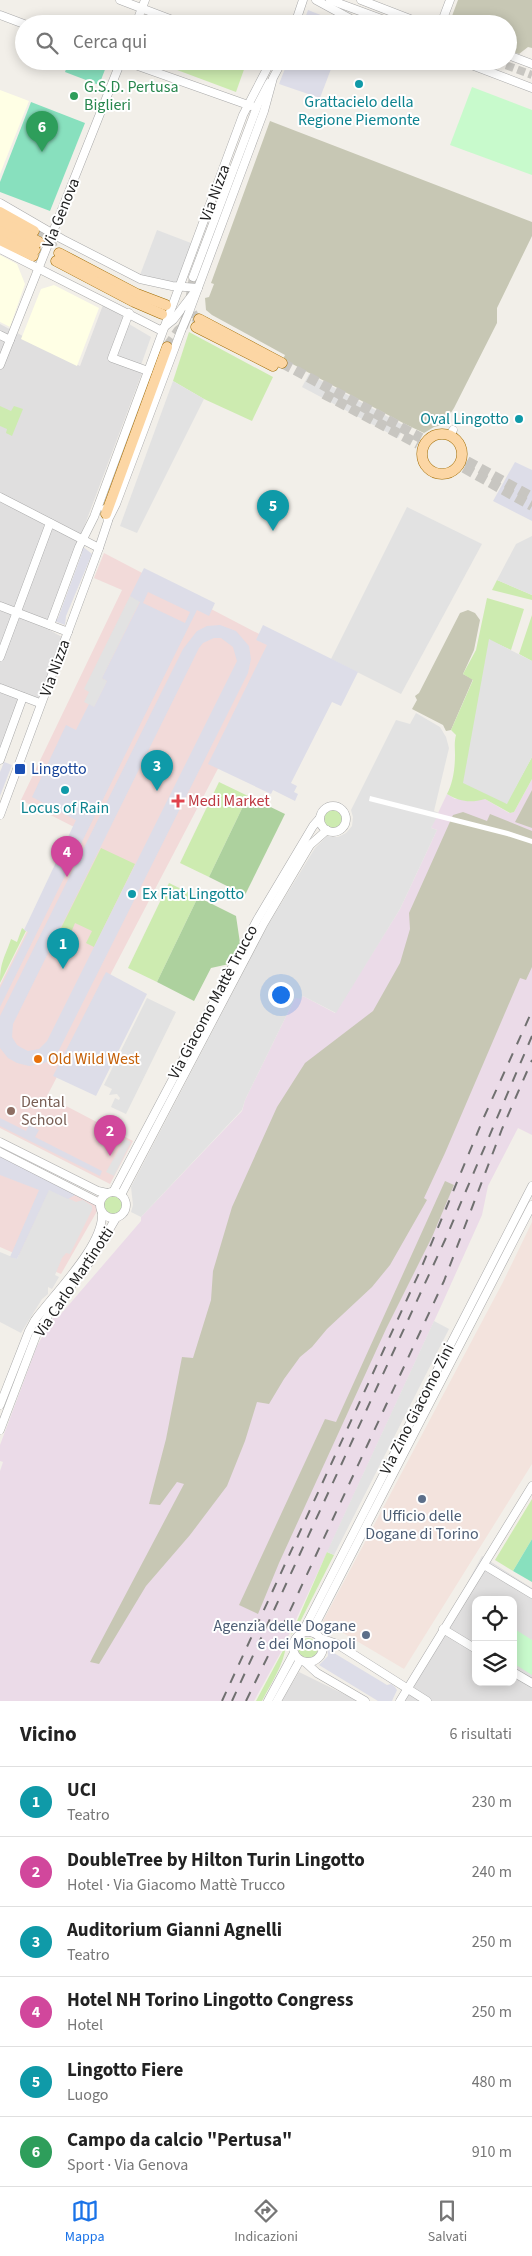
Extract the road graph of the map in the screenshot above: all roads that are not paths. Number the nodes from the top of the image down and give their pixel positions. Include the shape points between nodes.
1 (120, 0) edge
2 (145, 0) edge
3 (303, 0) edge
4 (316, 0) edge
5 (330, 0) edge
6 (362, 0) edge
7 (450, 0) edge
8 (142, 8) junction
9 (0, 15) edge
10 (139, 15) edge
11 (160, 15) edge
12 (298, 15) edge
13 (344, 15) edge
14 (371, 15) edge
15 (400, 15) edge
16 (444, 15) edge
17 (15, 21) edge
18 (517, 58) edge
19 (532, 64) edge
20 (121, 70) edge
21 (148, 70) edge
22 (266, 70) edge
23 (277, 70) edge
24 (485, 70) edge
25 (273, 78) junction
26 (532, 88) edge
27 (247, 105) junction
28 (256, 108) junction
29 (264, 111) junction
30 (0, 203) edge
31 (0, 212) edge
32 (0, 221) edge
33 (0, 230) edge
34 (34, 231) tunnel mouth
35 (53, 233) junction
36 (0, 240) edge
37 (0, 249) edge
38 (36, 249) junction
39 (58, 257) tunnel mouth
40 (39, 269) junction
41 (193, 277) tunnel mouth
42 (179, 287) junction
43 (198, 288) junction
44 (164, 310) tunnel mouth
45 (129, 313) junction
46 (197, 323) tunnel mouth
47 (163, 330) junction
48 (0, 335) edge
49 (10, 340) junction
50 (167, 347) tunnel mouth
51 (0, 365) edge
52 (281, 367) tunnel mouth
53 (148, 371) junction
54 (463, 464) joint
55 (0, 497) edge
56 (102, 497) junction
57 (107, 518) junction
58 (50, 523) junction
59 (84, 540) junction
60 (99, 548) junction
61 (0, 606) edge
62 (17, 612) junction
63 (50, 625) junction
64 (68, 632) junction
65 (0, 658) edge
66 (0, 688) edge
67 (23, 697) junction
68 (37, 702) dead end
69 (0, 760) edge
70 (0, 815) edge
71 (320, 818) junction
72 (327, 830) junction
73 (0, 1142) edge
74 (0, 1152) edge
75 (532, 1186) edge
76 (114, 1193) junction
77 (100, 1203) junction
78 (532, 1204) edge
79 (102, 1213) junction
80 (116, 1218) junction
81 (0, 1405) edge
82 (0, 1430) edge
83 (532, 1486) edge
84 (484, 1565) junction
85 (532, 1594) edge
86 (443, 1629) junction
87 (302, 1633) junction
88 (317, 1636) junction
89 (472, 1647) edge
90 (294, 1653) junction
91 (303, 1661) junction
92 (517, 1674) edge
93 (532, 1683) edge
94 (407, 1689) junction
95 (268, 1701) edge
96 (278, 1701) edge
97 (365, 1701) edge
98 (402, 1701) edge
99 (427, 1701) edge

1 - 8 street
2 - 8 street
3 - 12 street
4 - 13 street
5 - 14 street
6 - 15 street
7 - 16 street
8 - 10 street
8 - 11 street
9 - 17 street
18 - 19 street
20 - 35 street, Via Genova
21 - 27 street
22 - 27 street, Via Nizza
23 - 25 street, Via Nizza
24 - 26 street
25 - 28 street
25 - 29 street, Via Nizza
27 - 28 street
27 - 42 street, Via Nizza
28 - 29 street
28 - 41 street
29 - 43 street, Via Nizza
30 - 35 street
31 - 34 main road
32 - 38 main road
33 - 38 main road
35 - 40 street, Via Genova
35 - 42 street via 140,280
36 - 38 main road
37 - 40 street
39 - 44 main road
40 - 45 street
40 - 49 street, Via Genova
42 - 43 street
42 - 47 street, Via Nizza
43 - 47 street, Via Nizza
43 - 57 street, Via Nizza, bridge via 116,504
45 - 47 street
45 - 53 street via 112,358
46 - 52 main road
47 - 53 street, Via Nizza
48 - 49 street
49 - 51 street, Via Genova
50 - 57 main road
53 - 56 street, Via Nizza
54 - 54 main road via 461,445 452,433 422,442 422,458 432,472 447,474
55 - 58 street
56 - 57 street
56 - 59 street, Via Nizza
57 - 60 street, Via Nizza
58 - 59 street
58 - 62 street
59 - 60 street
59 - 63 street, Via Nizza
60 - 64 street, Via Nizza
61 - 62 street
62 - 63 street
62 - 65 street
63 - 64 street
64 - 70 street, Via Nizza
66 - 67 street
67 - 68 street
67 - 69 street
71 - 72 street
71 - 72 street via 324,810 333,806 345,814 346,823 342,829 336,832
71 - 76 street, Via Giacomo Mattè Trucco via 257,920
72 - 76 street, Via Giacomo Mattè Trucco via 310,846 264,923
73 - 76 street via 98,1191
74 - 77 street
75 - 87 street, Via Zino Giacomo Zini
76 - 77 street
76 - 80 street via 125,1199 126,1207
77 - 79 street
78 - 88 street, Via Zino Giacomo Zini via 315,1625
79 - 80 street
79 - 81 street, Via Carlo Martinotti via 101,1225 86,1254 29,1330
80 - 82 street, Via Carlo Martinotti via 92,1259 37,1334
83 - 84 street
84 - 85 street
84 - 86 street
86 - 89 street
86 - 94 street
87 - 88 street
87 - 90 street via 294,1639
88 - 91 street via 323,1646 321,1655 314,1661
88 - 94 street via 337,1644
90 - 91 street
90 - 95 street
91 - 96 street
91 - 97 street
92 - 93 street
94 - 98 street
94 - 99 street

